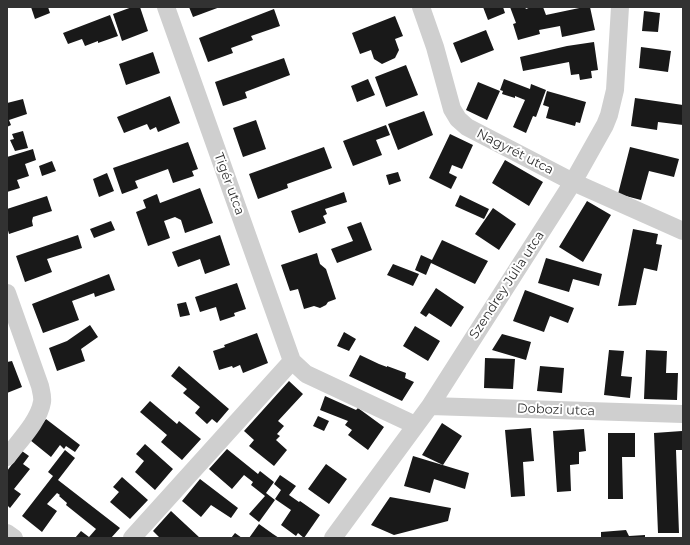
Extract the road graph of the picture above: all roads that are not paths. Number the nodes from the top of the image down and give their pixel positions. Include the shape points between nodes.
1 (166, 7) edge
2 (421, 7) edge
3 (620, 7) edge
4 (573, 182) junction
5 (683, 231) edge
6 (7, 293) edge
7 (292, 361) junction
8 (430, 406) junction
9 (683, 414) edge
10 (415, 425) junction
11 (7, 457) edge
12 (7, 533) edge
13 (14, 538) edge
14 (132, 538) edge
15 (333, 538) edge

1 - 7 street, Tigér utca
2 - 4 street, Nagyrét utca via 452,109 458,118 473,131
3 - 4 street, Szendrey Júlia utca via 615,90 611,109 605,125
4 - 5 street, Nagyrét utca
4 - 8 street, Szendrey Júlia utca
6 - 11 street via 40,386 42,400 35,420
7 - 10 street, Tigér utca via 306,374
7 - 14 street
8 - 9 street, Dobozi utca
8 - 10 street, Szendrey Júlia utca
10 - 15 street, Szendrey Júlia utca
12 - 13 street

